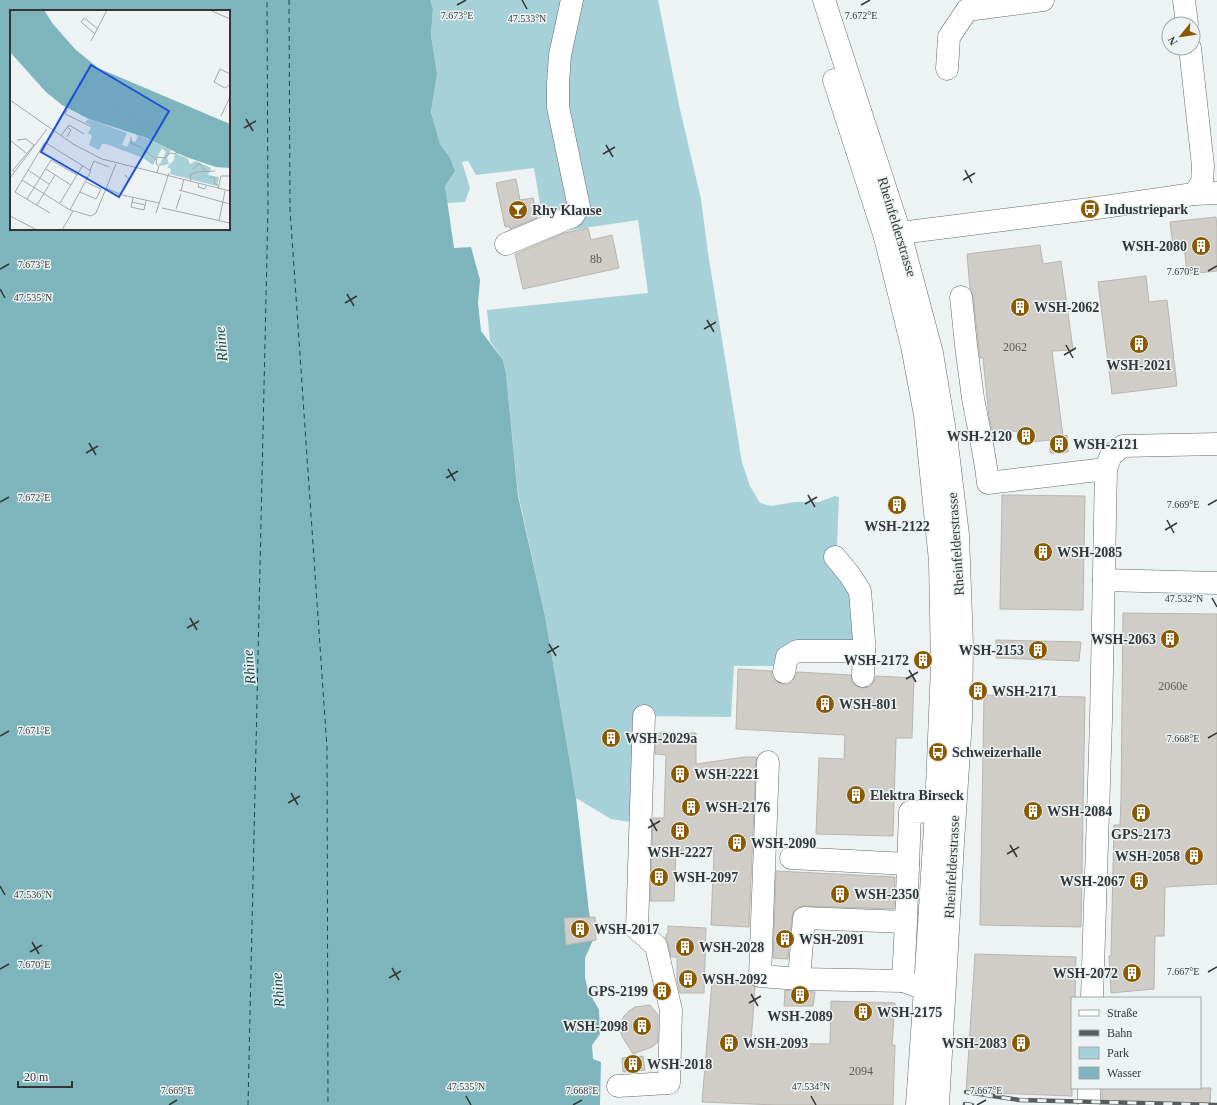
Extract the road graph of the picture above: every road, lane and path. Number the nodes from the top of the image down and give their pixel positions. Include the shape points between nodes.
1 (572, 0) edge
2 (808, 0) edge
3 (824, 0) edge
4 (1043, 0) edge
5 (1191, 56) edge
6 (947, 69) dead end
7 (1217, 193) edge
8 (1194, 194) junction
9 (893, 235) junction
10 (506, 244) dead end
11 (961, 297) dead end
12 (1217, 444) edge
13 (1106, 469) junction
14 (835, 557) dead end
15 (1104, 580) junction
16 (1217, 583) edge
17 (864, 652) junction
18 (784, 672) dead end
19 (863, 676) dead end
20 (644, 716) dead end
21 (768, 762) dead end
22 (945, 811) junction
23 (791, 858) dead end
24 (908, 864) junction
25 (906, 922) junction
26 (800, 979) junction
27 (903, 981) junction
28 (925, 989) junction
29 (1092, 997) edge
30 (618, 1086) dead end
31 (917, 1105) edge
32 (938, 1105) edge

1 - 10 main road via 560,54 558,107 579,207 573,216
2 - 9 main road, Rheinfelderstrasse
3 - 9 main road, Rheinfelderstrasse
4 - 6 main road via 968,10 949,37
5 - 8 main road via 1203,166 1202,183
7 - 8 main road
8 - 9 main road
9 - 22 main road, Rheinfelderstrasse via 925,415 940,561
11 - 13 main road via 972,389 988,483
12 - 13 main road via 1123,446 1111,456
13 - 15 main road
14 - 17 main road via 860,591
15 - 16 main road
15 - 29 main road
17 - 18 main road via 797,651 787,657
17 - 19 main road
20 - 30 main road via 637,929 656,946 671,1010 668,1083
21 - 26 main road via 760,976
22 - 24 main road via 910,812
22 - 28 main road, Rheinfelderstrasse
22 - 32 main road, Rheinfelderstrasse
23 - 24 main road
24 - 25 main road
25 - 26 main road via 804,918
25 - 27 main road
26 - 27 main road
27 - 28 main road
28 - 31 main road, Rheinfelderstrasse

